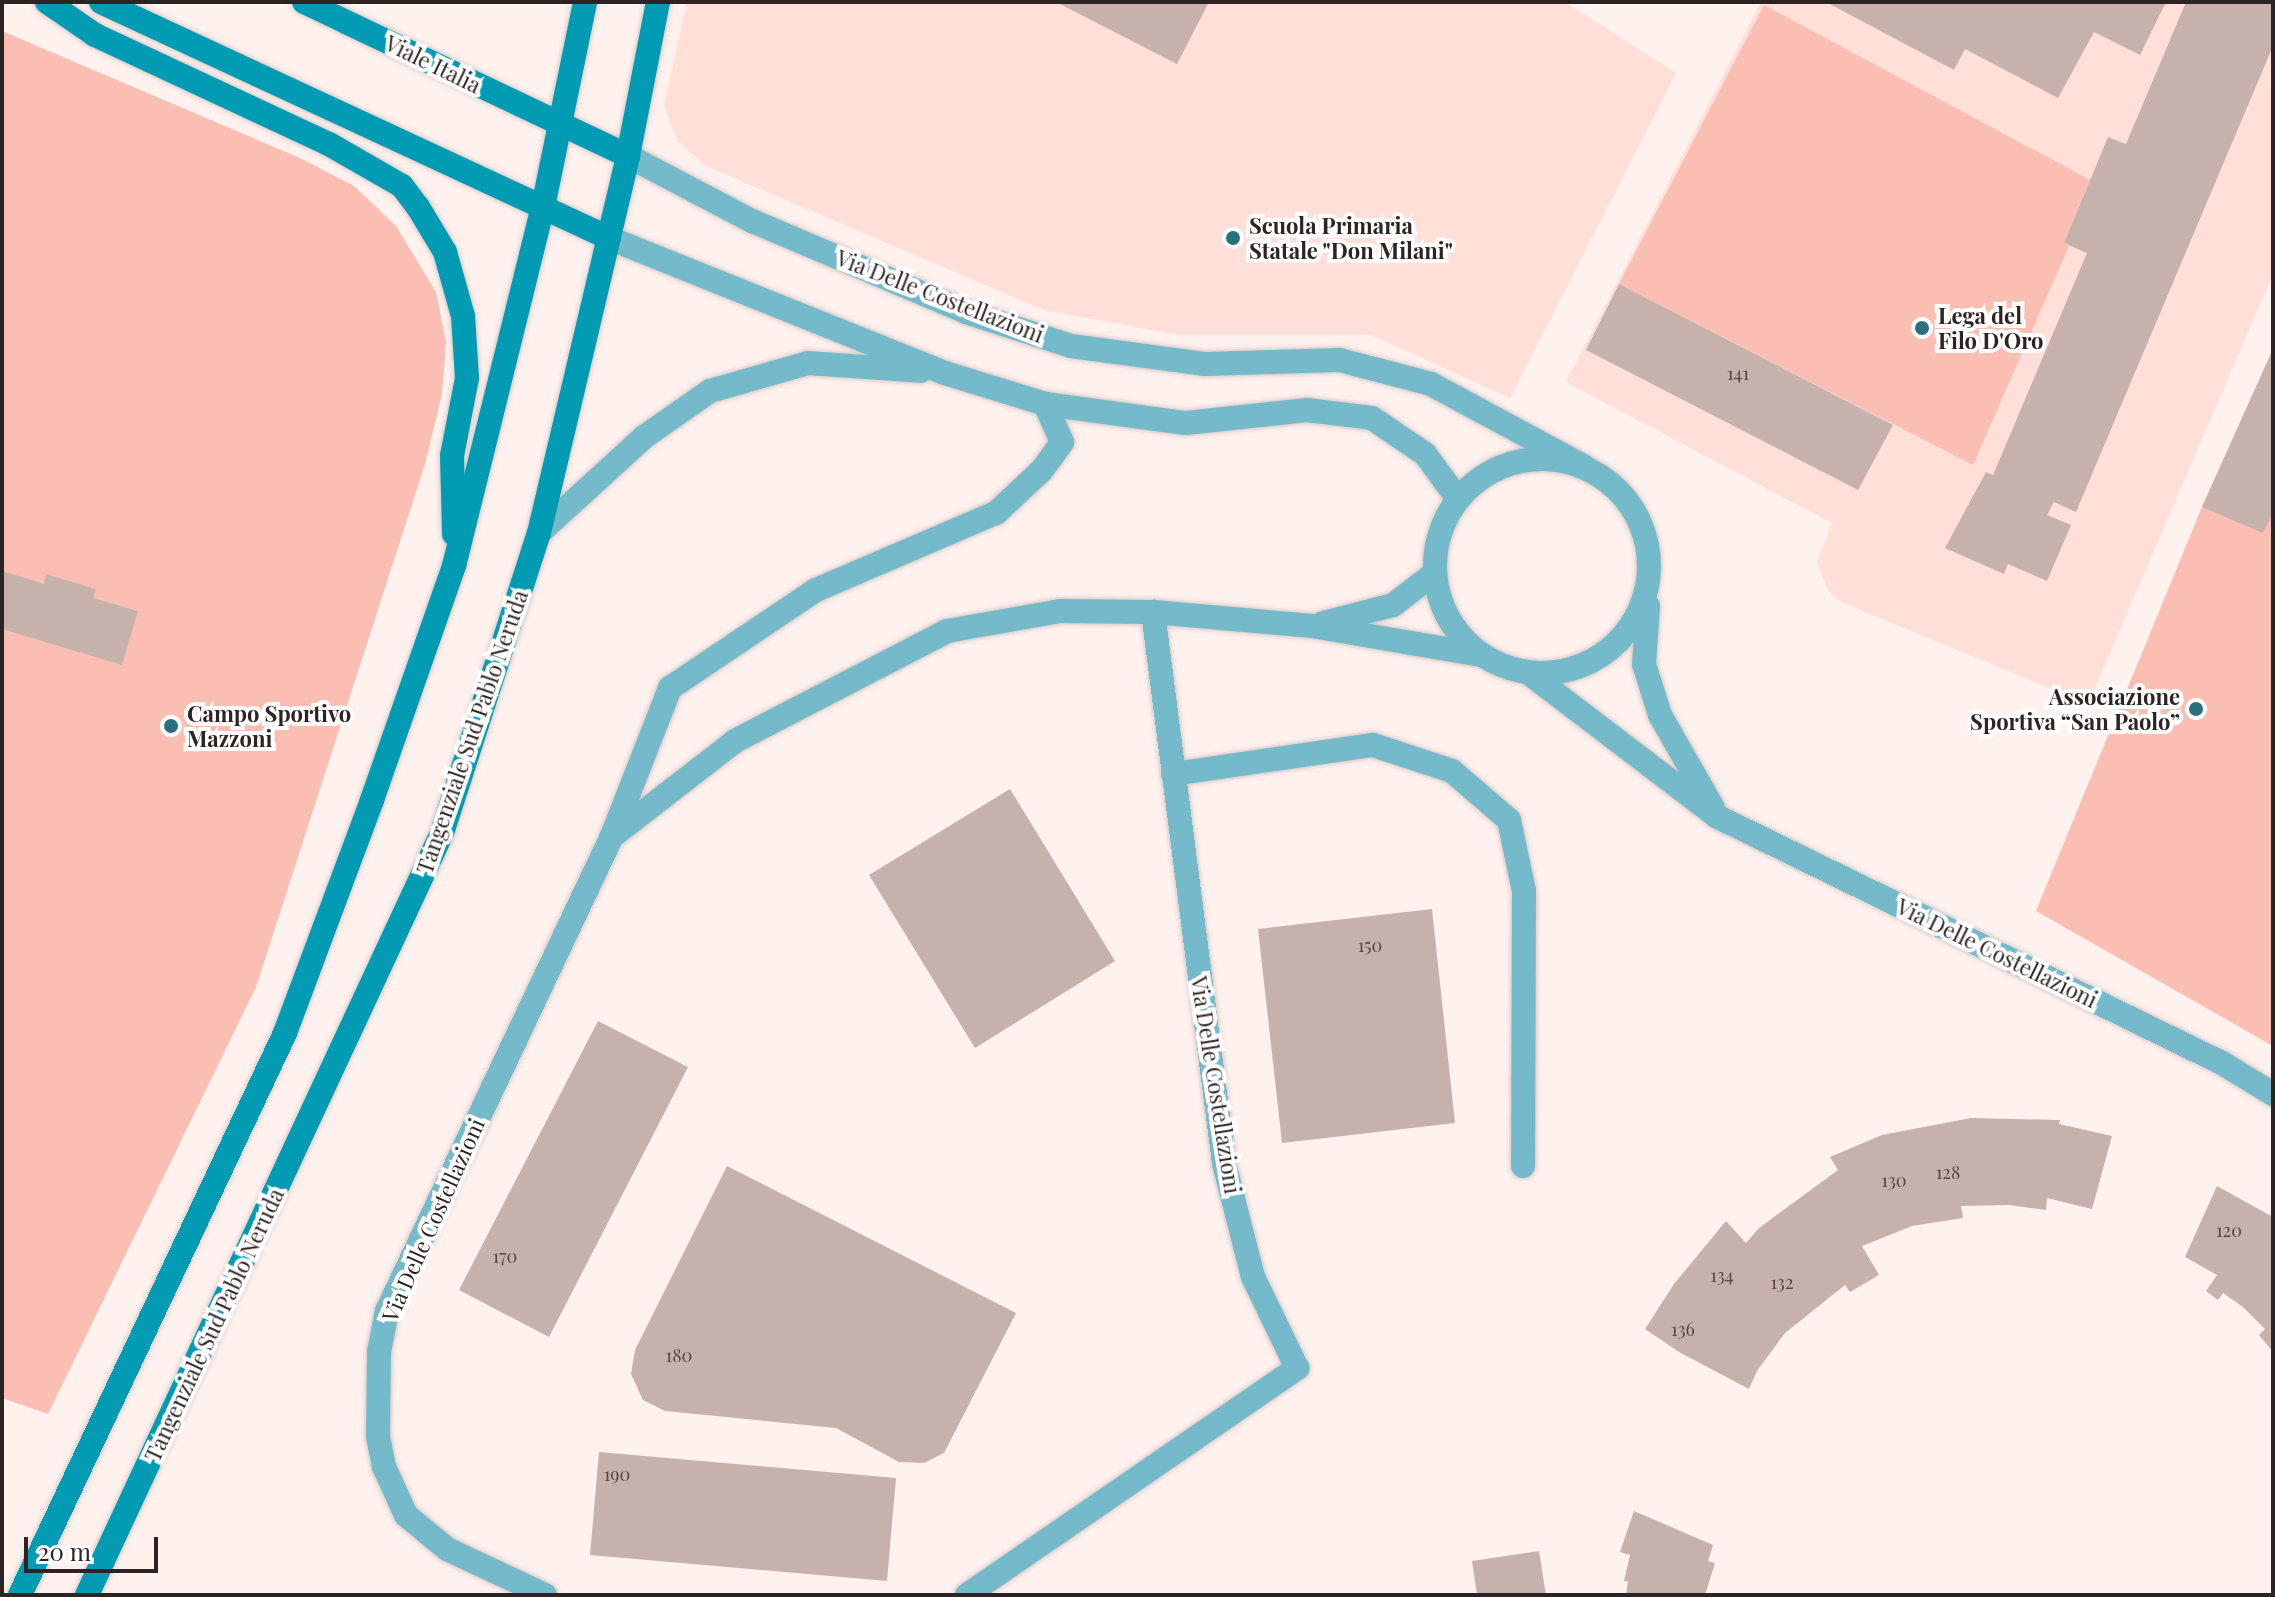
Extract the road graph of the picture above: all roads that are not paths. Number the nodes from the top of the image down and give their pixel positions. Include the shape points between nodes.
1 (47, 2) edge
2 (101, 2) edge
3 (304, 2) edge
4 (585, 2) edge
5 (658, 2) edge
6 (561, 125) junction
7 (628, 156) junction
8 (543, 207) junction
9 (609, 238) junction
10 (945, 373) junction
11 (1045, 404) junction
12 (1583, 466) junction
13 (1458, 499) junction
14 (539, 533) junction
15 (454, 566) junction
16 (1650, 569) junction
17 (1435, 573) junction
18 (1153, 612) junction
19 (1312, 626) junction
20 (1481, 655) junction
21 (1530, 674) junction
22 (1173, 774) junction
23 (1718, 817) junction
24 (612, 836) junction
25 (2273, 1094) edge
26 (1523, 1166) dead end
27 (20, 1595) edge
28 (87, 1595) edge
29 (545, 1595) edge
30 (967, 1595) edge

1 - 15 main road via 95,35 329,144 402,186 418,207 445,252 463,316 467,378 452,456
2 - 8 main road
3 - 6 main road, Viale Italia
4 - 6 main road
5 - 7 main road, Tangenziale Sud Pablo Neruda
6 - 7 main road, Viale Italia
6 - 8 main road
7 - 9 main road, Tangenziale Sud Pablo Neruda
7 - 12 street, Via Delle Costellazioni via 752,221 966,312 1056,341 1204,364 1339,360 1431,384
8 - 9 main road
8 - 15 main road
9 - 10 street
9 - 14 main road, Tangenziale Sud Pablo Neruda
10 - 11 street
10 - 14 street via 808,363 710,391 644,437
11 - 13 street via 1186,423 1307,410 1372,418 1425,454
11 - 24 street, Via Delle Costellazioni via 1062,442 1042,470 996,513 816,590 670,688
12 - 13 street via 1550,458 1516,462 1483,475
12 - 16 street via 1611,483 1633,507 1646,537
13 - 17 street via 1444,521
14 - 28 main road, Tangenziale Sud Pablo Neruda via 442,833
15 - 27 main road via 285,1033
16 - 21 street via 1633,626 1613,648 1574,669
16 - 23 street via 1644,664 1660,715
17 - 19 street, Via Delle Costellazioni via 1393,605
17 - 20 street via 1442,605 1458,633
18 - 19 street, Via Delle Costellazioni
18 - 22 street, Via Delle Costellazioni
18 - 24 street, Via Delle Costellazioni via 1060,611 947,631 735,741
19 - 20 street, Via Delle Costellazioni
20 - 21 street
21 - 23 street, Via Delle Costellazioni
22 - 26 street via 1373,745 1452,771 1509,820 1524,891
22 - 30 street, Via Delle Costellazioni via 1224,1163 1253,1277 1297,1368
23 - 25 street, Via Delle Costellazioni via 2222,1063
24 - 29 street, Via Delle Costellazioni via 387,1311 379,1352 381,1451 406,1515 447,1549

